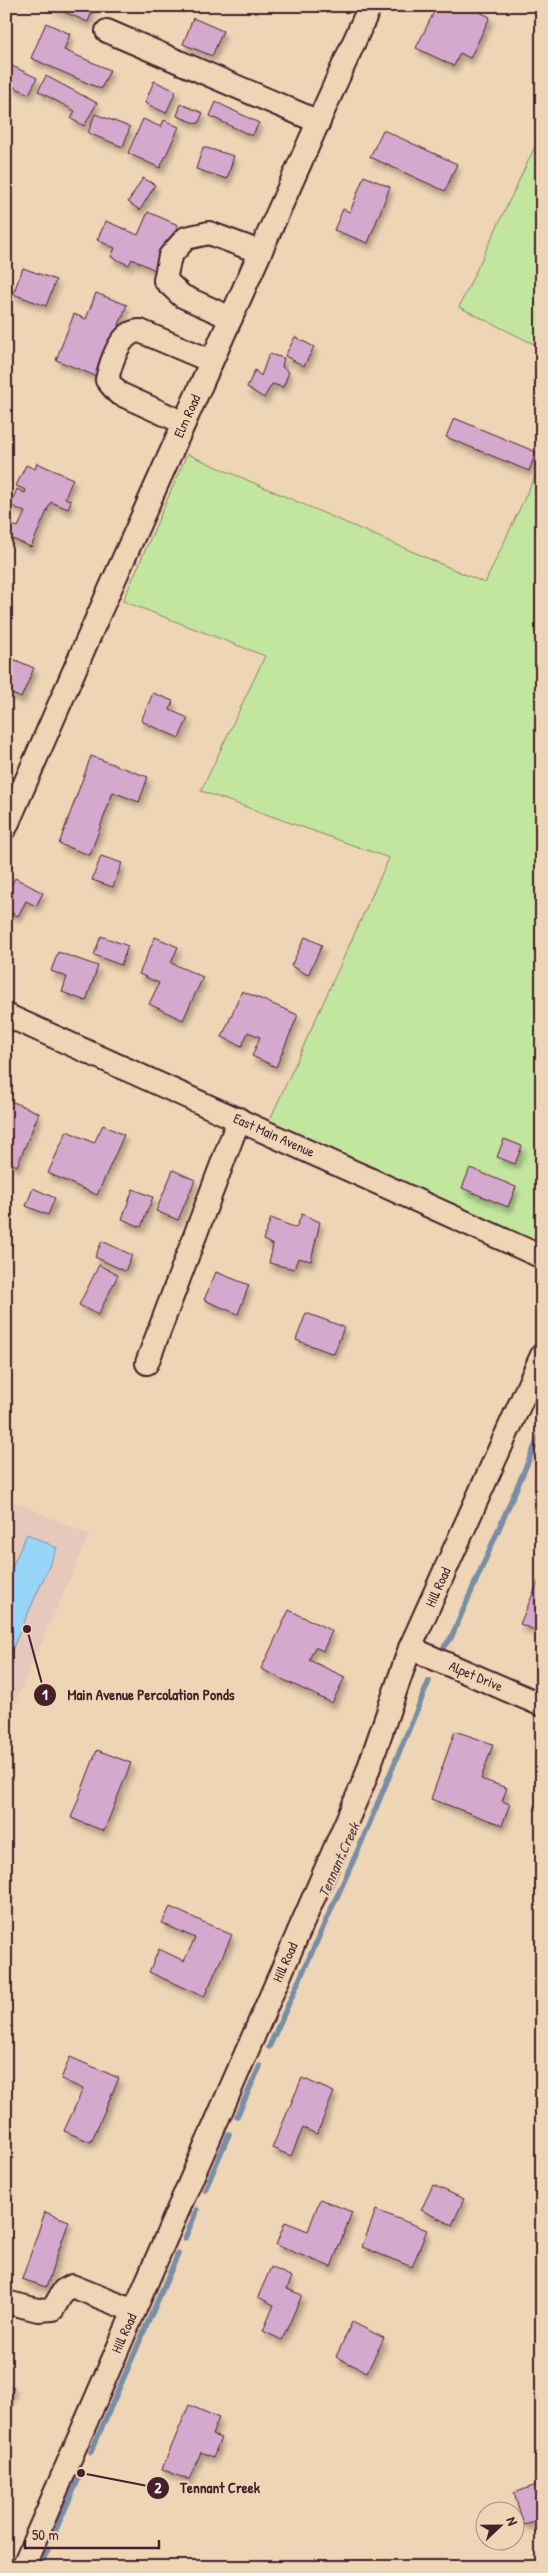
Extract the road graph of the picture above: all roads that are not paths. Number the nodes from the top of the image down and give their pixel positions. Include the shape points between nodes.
1 (370, 6) edge
2 (107, 31) dead end
3 (318, 122) junction
4 (260, 252) junction
5 (231, 318) junction
6 (211, 361) junction
7 (184, 423) junction
8 (6, 827) edge
9 (6, 1015) edge
10 (239, 1119) junction
11 (542, 1257) edge
12 (542, 1355) edge
13 (148, 1363) dead end
14 (410, 1648) junction
15 (542, 1705) edge
16 (6, 2302) edge
17 (134, 2311) junction
18 (23, 2567) edge

1 - 3 street, Elm Road
2 - 3 street
3 - 4 street, Elm Road
4 - 5 street, Elm Road
4 - 5 street via 209,233 186,238 170,256 166,280 182,296
5 - 6 street, Elm Road
6 - 7 street, Elm Road
6 - 7 street via 140,331 124,336 107,380 118,393
7 - 8 street, Elm Road
9 - 10 street, East Main Avenue
10 - 11 street, East Main Avenue
10 - 13 street
12 - 14 street, Hill Road
14 - 15 street, Alpet Drive
14 - 17 street, Hill Road via 365,1779
16 - 17 street via 38,2310 52,2309 64,2290 72,2286
17 - 18 street, Hill Road

